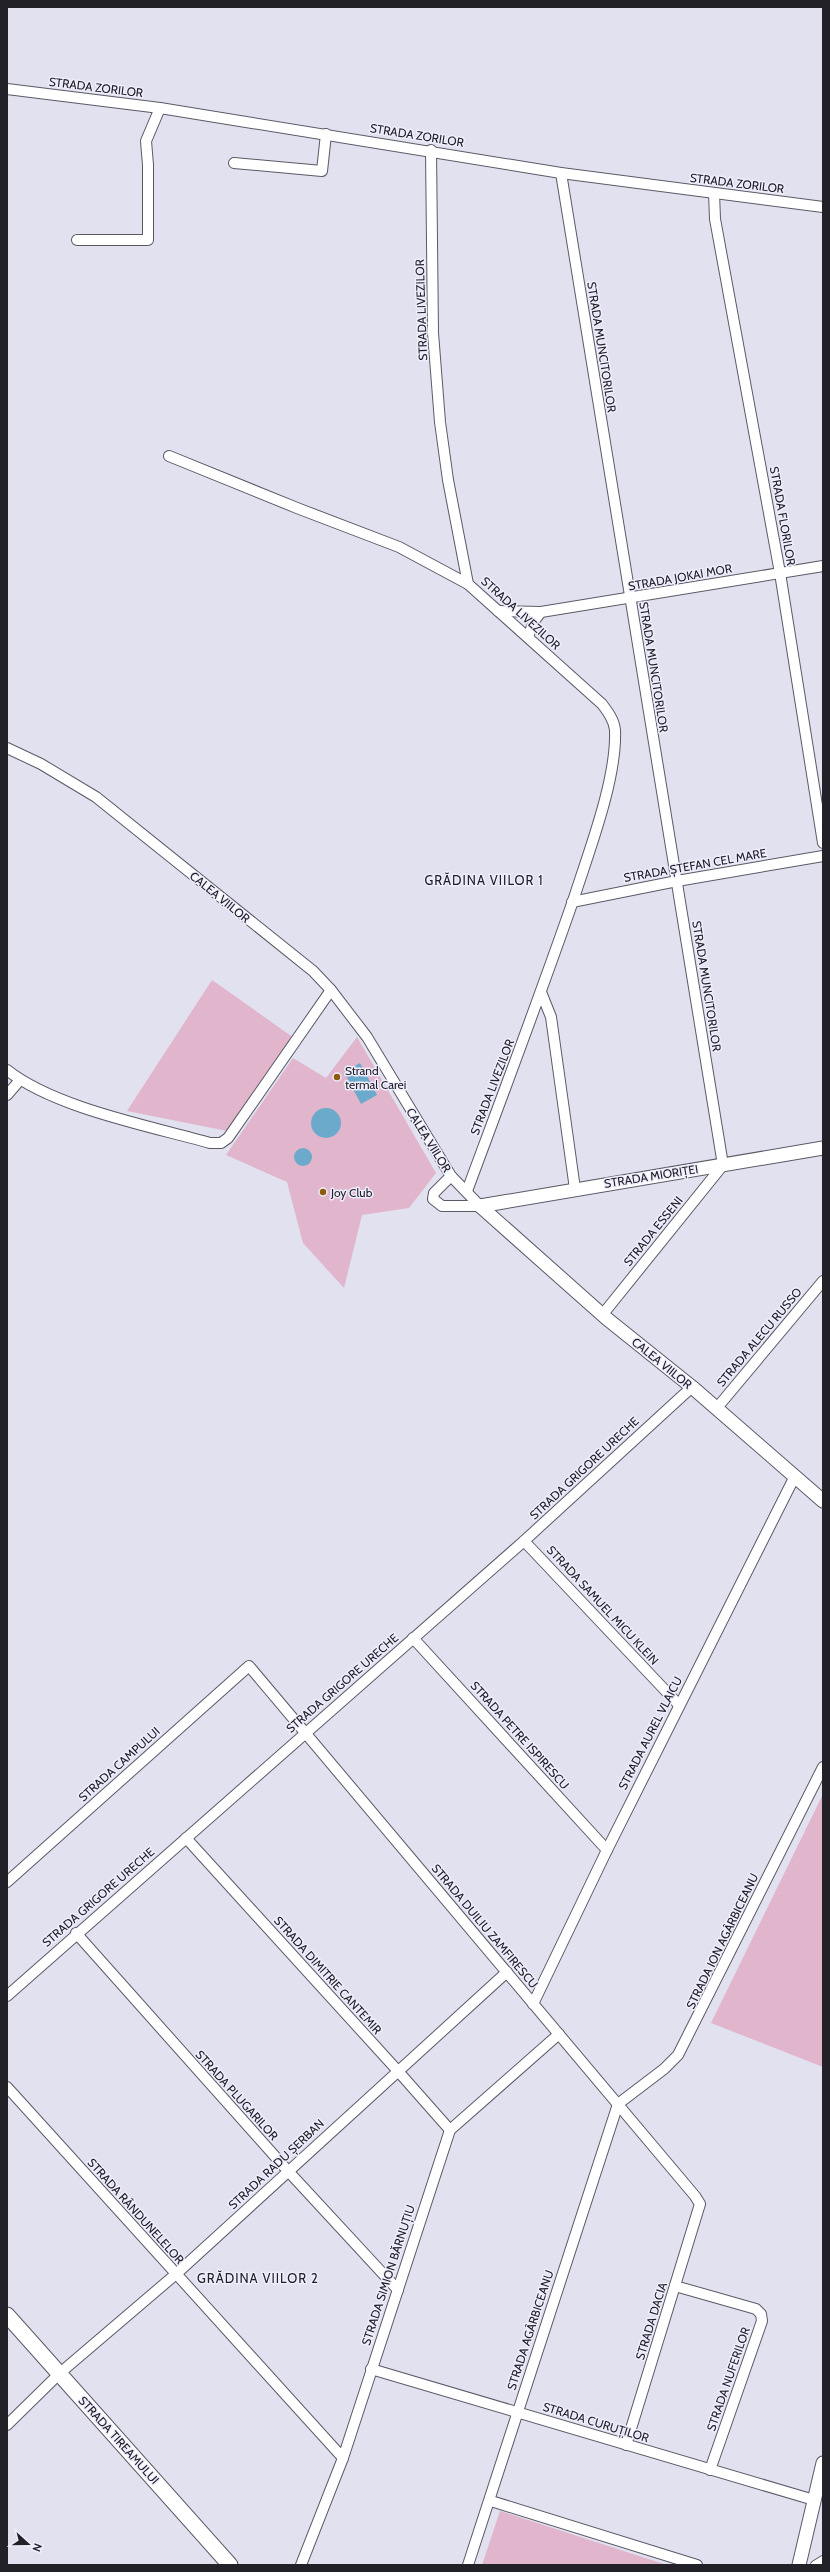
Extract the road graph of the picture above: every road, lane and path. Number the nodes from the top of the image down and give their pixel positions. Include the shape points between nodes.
1 (7, 89) edge
2 (160, 108) junction
3 (326, 134) junction
4 (431, 150) junction
5 (234, 163) dead end
6 (561, 173) junction
7 (714, 193) junction
8 (823, 207) edge
9 (77, 240) dead end
10 (169, 456) dead end
11 (823, 566) edge
12 (780, 573) junction
13 (468, 584) junction
14 (630, 599) junction
15 (498, 611) junction
16 (541, 612) junction
17 (528, 637) junction
18 (7, 748) edge
19 (823, 843) edge
20 (823, 856) edge
21 (677, 881) junction
22 (572, 902) junction
23 (331, 990) junction
24 (541, 992) junction
25 (7, 1070) edge
26 (20, 1080) junction
27 (7, 1095) edge
28 (823, 1148) edge
29 (723, 1165) junction
30 (451, 1176) junction
31 (575, 1189) junction
32 (467, 1191) junction
33 (480, 1206) junction
34 (823, 1281) edge
35 (603, 1314) junction
36 (692, 1387) junction
37 (716, 1409) junction
38 (795, 1476) junction
39 (823, 1501) edge
40 (524, 1541) junction
41 (413, 1638) junction
42 (249, 1666) joint
43 (679, 1705) junction
44 (306, 1733) junction
45 (823, 1767) edge
46 (186, 1838) junction
47 (607, 1850) junction
48 (7, 1882) edge
49 (76, 1933) junction
50 (507, 1972) junction
51 (7, 1996) edge
52 (533, 2004) junction
53 (559, 2034) junction
54 (397, 2070) junction
55 (7, 2087) edge
56 (618, 2104) junction
57 (450, 2130) junction
58 (288, 2171) junction
59 (700, 2204) joint
60 (176, 2274) junction
61 (675, 2286) junction
62 (398, 2290) junction
63 (7, 2315) edge
64 (371, 2369) junction
65 (60, 2373) junction
66 (518, 2411) junction
67 (7, 2425) edge
68 (626, 2445) junction
69 (343, 2458) junction
70 (823, 2463) edge
71 (710, 2470) junction
72 (814, 2500) junction
73 (491, 2501) junction
74 (823, 2560) edge
75 (230, 2565) edge
76 (301, 2565) edge
77 (468, 2565) edge
78 (697, 2565) edge
79 (799, 2565) edge
80 (815, 2565) edge

1 - 2 street, STRADA ZORILOR
2 - 3 street, STRADA ZORILOR
2 - 9 street via 146,141 148,240
3 - 4 street, STRADA ZORILOR
3 - 5 street via 322,171
4 - 6 street, STRADA ZORILOR
4 - 13 street, STRADA LIVEZILOR via 433,333 440,422
6 - 7 street, STRADA ZORILOR
6 - 14 street, STRADA MUNCITORILOR
7 - 8 street, STRADA ZORILOR
7 - 12 street, STRADA FLORILOR via 715,219
10 - 13 street via 399,547
11 - 12 street, STRADA JOKAI MOR
12 - 14 street, STRADA JOKAI MOR
12 - 19 street, STRADA FLORILOR
13 - 15 street, STRADA LIVEZILOR
14 - 16 street, STRADA JOKAI MOR
14 - 21 street, STRADA MUNCITORILOR
15 - 16 street, STRADA JOKAI MOR
15 - 17 street, STRADA LIVEZILOR
16 - 17 street via 534,621
17 - 22 street, STRADA LIVEZILOR via 602,704 611,716 615,730 612,766 593,841
18 - 23 street, CALEA VIILOR via 41,764 96,797 313,972
20 - 21 street, STRADA ȘTEFAN CEL MARE
21 - 22 street, STRADA ȘTEFAN CEL MARE
21 - 29 street, STRADA MUNCITORILOR
22 - 24 street, STRADA LIVEZILOR
23 - 26 street via 232,1132 221,1143 210,1143 85,1108
23 - 30 street, CALEA VIILOR via 367,1037
24 - 31 street via 551,1016
24 - 32 street, STRADA LIVEZILOR
25 - 26 street
26 - 27 street
28 - 29 street, STRADA MIORIȚEI
29 - 31 street, STRADA MIORIȚEI
29 - 35 street, STRADA ESSENI
30 - 32 street, CALEA VIILOR
30 - 33 street via 434,1193 433,1199 436,1203 442,1206
31 - 33 street, STRADA MIORIȚEI
32 - 33 street, CALEA VIILOR
33 - 35 street, CALEA VIILOR
34 - 37 street, STRADA ALECU RUSSO
35 - 36 street, CALEA VIILOR
36 - 37 street, CALEA VIILOR
36 - 40 street, STRADA GRIGORE URECHE
37 - 38 street, CALEA VIILOR
38 - 39 street, CALEA VIILOR
38 - 43 street, STRADA AUREL VLAICU
40 - 41 street, STRADA GRIGORE URECHE
40 - 43 street, STRADA SAMUEL MICU KLEIN
41 - 44 street, STRADA GRIGORE URECHE
41 - 47 street, STRADA PETRE ISPIRESCU
42 - 44 street, STRADA DUILIU ZAMFIRESCU
42 - 48 street, STRADA CAMPULUI
43 - 47 street, STRADA AUREL VLAICU
44 - 46 street, STRADA GRIGORE URECHE
44 - 50 street, STRADA DUILIU ZAMFIRESCU
45 - 56 street, STRADA ION AGÂRBICEANU via 678,2055
46 - 49 street, STRADA GRIGORE URECHE
46 - 54 street, STRADA DIMITRIE CANTEMIR
47 - 52 street, STRADA AUREL VLAICU
49 - 51 street, STRADA GRIGORE URECHE
49 - 58 street, STRADA PLUGARILOR
50 - 52 street, STRADA DUILIU ZAMFIRESCU
50 - 54 street, STRADA RADU ȘERBAN
52 - 53 street, STRADA DUILIU ZAMFIRESCU
53 - 56 street, STRADA DUILIU ZAMFIRESCU
53 - 57 street
54 - 57 street, STRADA DIMITRIE CANTEMIR
54 - 58 street, STRADA RADU ȘERBAN
55 - 60 street, STRADA RÂNDUNELELOR
56 - 59 street, STRADA DUILIU ZAMFIRESCU
56 - 66 street, STRADA AGÂRBICEANU
57 - 62 street, STRADA SIMION BĂRNUȚIU
58 - 60 street, STRADA RADU ȘERBAN
58 - 62 street, STRADA PLUGARILOR
59 - 61 street, STRADA DACIA
60 - 65 street, STRADA RADU ȘERBAN
60 - 69 street, STRADA RÂNDUNELELOR
61 - 68 street, STRADA DACIA
61 - 71 street, STRADA NUFERILOR via 756,2309 761,2314 762,2321
62 - 64 street, STRADA SIMION BĂRNUȚIU
63 - 65 main road, STRADA TIREAMULUI
64 - 66 street, STRADA CURUȚILOR
64 - 69 street, STRADA SIMION BĂRNUȚIU
65 - 67 street, STRADA RADU ȘERBAN
65 - 75 main road, STRADA TIREAMULUI
66 - 68 street, STRADA CURUȚILOR
66 - 73 street, STRADA AGÂRBICEANU
68 - 71 street, STRADA CURUȚILOR
69 - 76 street, STRADA SIMION BĂRNUȚIU
70 - 72 street
71 - 72 street, STRADA CURUȚILOR
72 - 79 street
73 - 77 street, STRADA AGÂRBICEANU
73 - 78 street
74 - 80 street

